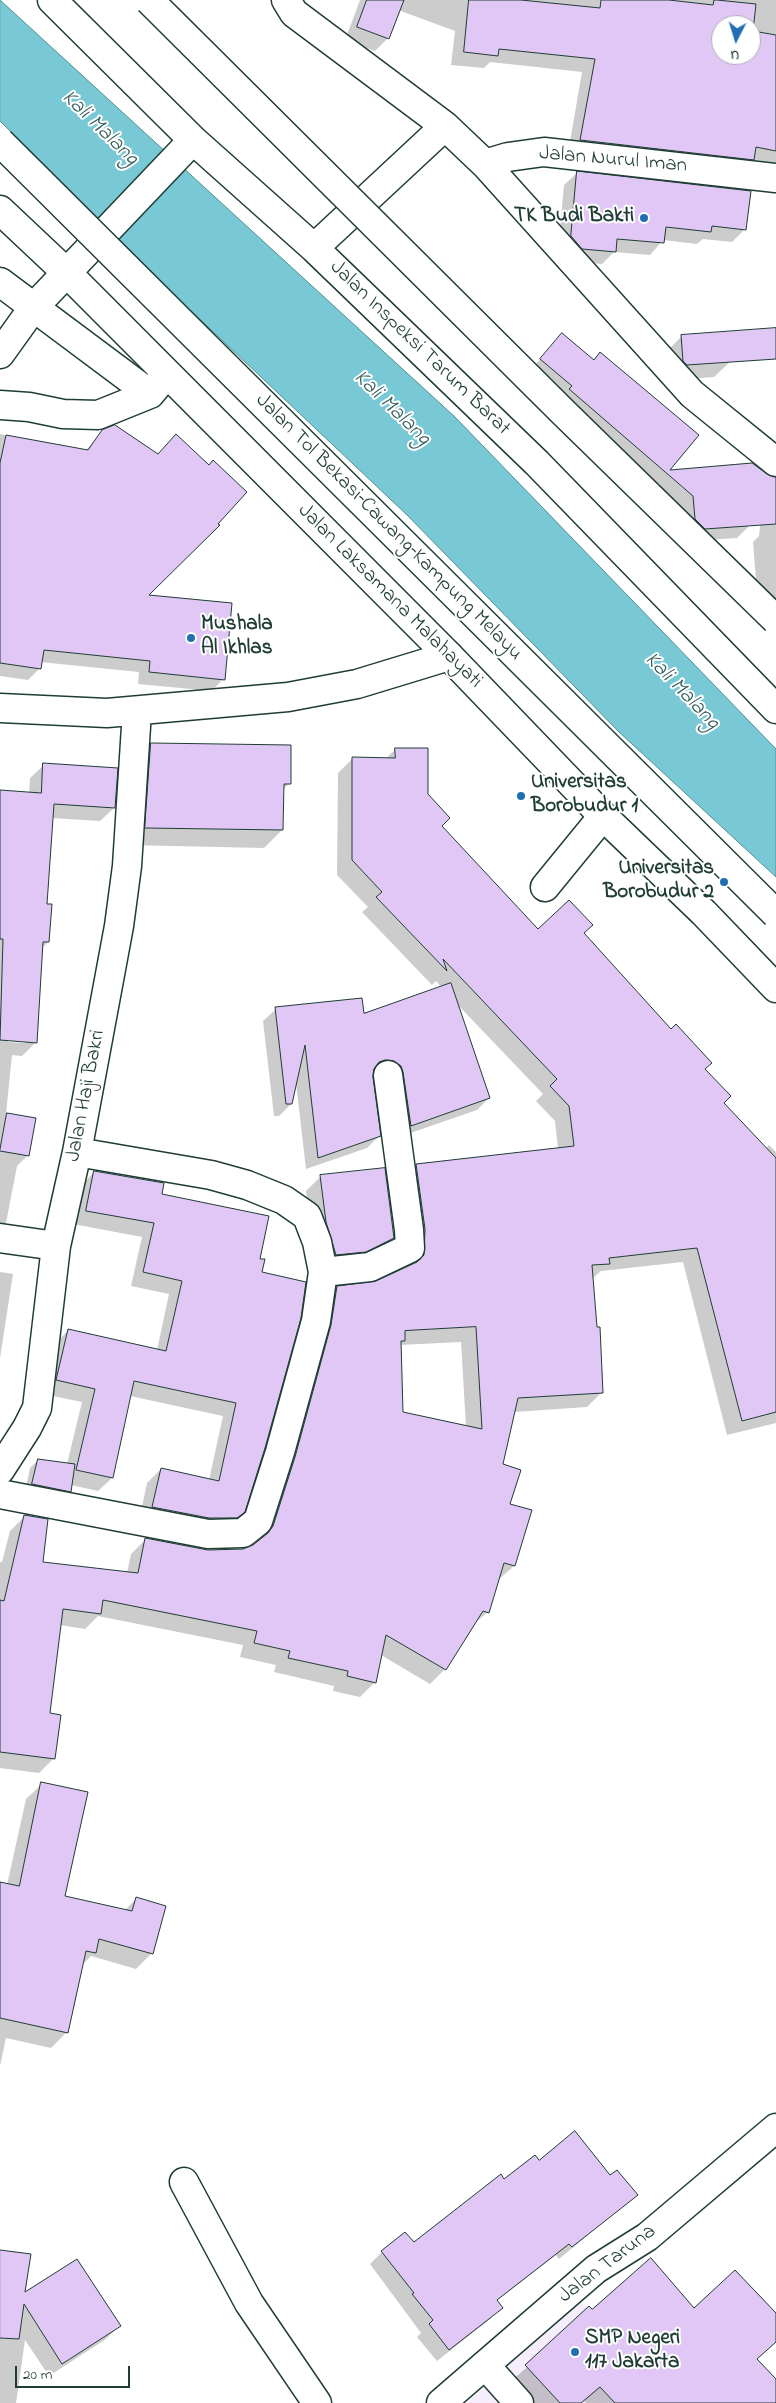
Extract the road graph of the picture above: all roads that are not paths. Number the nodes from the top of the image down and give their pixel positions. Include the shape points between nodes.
1 (52, 0) edge
2 (149, 0) edge
3 (290, 6) edge
4 (445, 126) junction
5 (0, 142) edge
6 (185, 148) junction
7 (485, 164) junction
8 (776, 178) edge
9 (0, 210) edge
10 (314, 248) junction
11 (68, 274) junction
12 (0, 282) edge
13 (33, 308) junction
14 (0, 354) edge
15 (158, 384) junction
16 (0, 405) edge
17 (776, 462) edge
18 (776, 620) edge
19 (449, 656) junction
20 (0, 708) edge
21 (776, 709) edge
22 (137, 711) junction
23 (603, 816) junction
24 (545, 886) dead end
25 (776, 914) edge
26 (776, 988) edge
27 (388, 1075) dead end
28 (77, 1152) junction
29 (0, 1238) edge
30 (56, 1246) junction
31 (323, 1272) junction
32 (0, 1470) edge
33 (0, 1494) edge
34 (776, 2128) edge
35 (184, 2182) dead end
36 (484, 2365) junction
37 (317, 2403) edge
38 (441, 2403) edge
39 (519, 2403) edge

1 - 6 main road, Jalan Inspeksi Tarum Barat
2 - 18 main road, bridge
3 - 4 main road
4 - 7 main road
4 - 10 main road
5 - 25 main road, Jalan Tol Bekasi–Cawang–Kampung Melayu, bridge
6 - 10 main road, Jalan Inspeksi Tarum Barat
6 - 11 main road
7 - 8 main road, Jalan Nurul Iman via 544,152
7 - 17 main road via 692,394
9 - 11 main road, Jalan Laksamana Malahayati
10 - 21 main road, Jalan Inspeksi Tarum Barat via 537,463
11 - 13 main road
11 - 15 main road, Jalan Laksamana Malahayati
12 - 13 main road
13 - 14 main road
13 - 15 main road
15 - 16 main road via 98,416
15 - 19 main road, Jalan Laksamana Malahayati
19 - 22 main road via 357,684 288,697
19 - 23 main road, Jalan Laksamana Malahayati
20 - 22 main road via 107,713
22 - 28 main road, Jalan Haji Bakri via 119,926
23 - 24 main road
23 - 26 main road, Jalan Laksamana Malahayati
27 - 31 main road via 410,1248 370,1267
28 - 30 main road, Jalan Haji Bakri
28 - 31 main road via 211,1175 284,1200 307,1216
29 - 30 main road
30 - 32 main road, Jalan Haji Bakri via 37,1408
31 - 33 main road via 316,1321 280,1452 258,1521 243,1533 208,1534
34 - 36 main road, Jalan Taruna via 659,2227 596,2269
35 - 37 main road via 249,2304
36 - 38 main road, Jalan Taruna
36 - 39 main road

